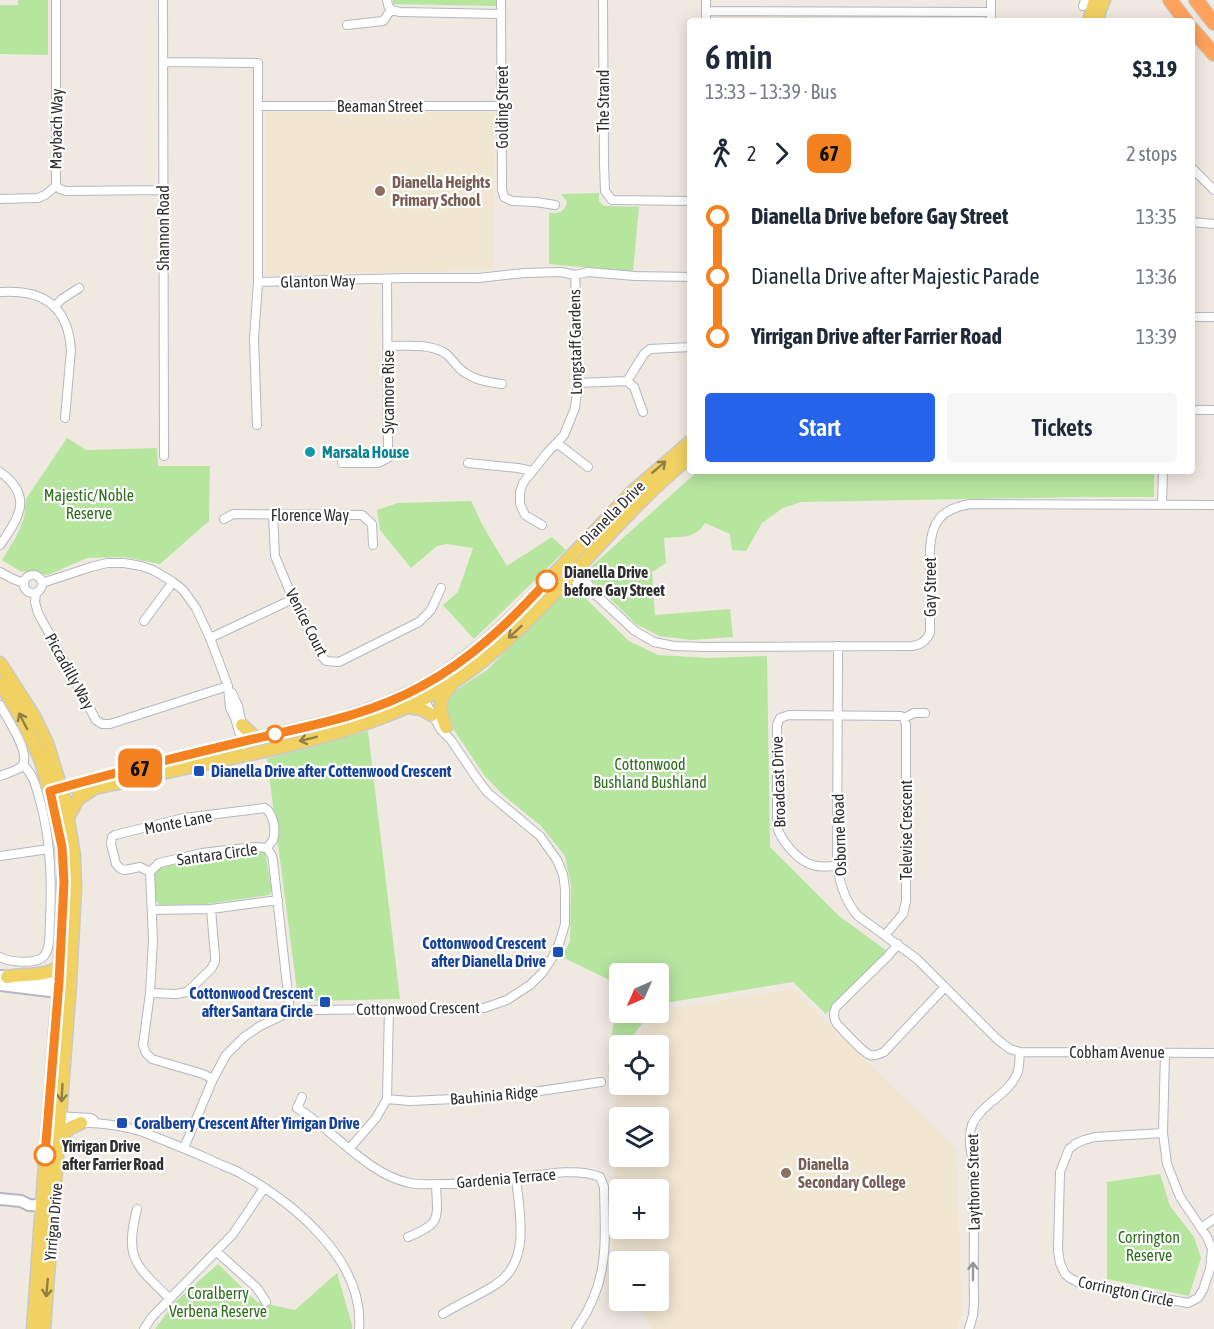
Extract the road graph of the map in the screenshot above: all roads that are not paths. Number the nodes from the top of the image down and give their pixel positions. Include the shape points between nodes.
1 (56, 0) edge
2 (163, 0) edge
3 (387, 0) edge
4 (501, 0) edge
5 (603, 0) edge
6 (706, 0) edge
7 (991, 0) edge
8 (1104, 0) edge
9 (1170, 0) edge
10 (1196, 0) edge
11 (1088, 2) edge
12 (391, 10) junction
13 (706, 10) junction
14 (991, 12) junction
15 (501, 14) junction
16 (706, 18) edge
17 (991, 18) edge
18 (1089, 18) edge
19 (1098, 18) edge
20 (1184, 18) edge
21 (1214, 23) edge
22 (347, 25) dead end
23 (1195, 33) edge
24 (1214, 54) edge
25 (164, 62) junction
26 (258, 106) junction
27 (503, 106) junction
28 (1195, 171) edge
29 (56, 186) junction
30 (163, 190) junction
31 (1214, 190) edge
32 (0, 199) edge
33 (687, 201) edge
34 (555, 205) dead end
35 (1195, 222) edge
36 (1214, 224) edge
37 (575, 275) junction
38 (687, 277) edge
39 (387, 279) junction
40 (258, 282) junction
41 (78, 288) dead end
42 (0, 292) edge
43 (54, 307) junction
44 (1195, 317) edge
45 (1214, 317) edge
46 (388, 346) junction
47 (687, 348) edge
48 (627, 381) junction
49 (578, 383) junction
50 (501, 384) dead end
51 (1195, 410) edge
52 (1214, 410) edge
53 (643, 412) dead end
54 (65, 418) dead end
55 (257, 425) dead end
56 (557, 442) junction
57 (687, 444) edge
58 (164, 456) dead end
59 (687, 460) edge
60 (342, 463) dead end
61 (468, 463) dead end
62 (588, 467) dead end
63 (532, 471) junction
64 (0, 472) edge
65 (1163, 474) edge
66 (1162, 505) junction
67 (1214, 505) edge
68 (273, 514) junction
69 (224, 519) dead end
70 (542, 525) dead end
71 (0, 545) edge
72 (373, 545) dead end
73 (563, 564) junction
74 (0, 572) edge
75 (573, 574) junction
76 (173, 582) junction
77 (24, 583) junction
78 (42, 583) junction
79 (441, 588) dead end
80 (36, 593) junction
81 (294, 599) junction
82 (144, 621) dead end
83 (210, 638) junction
84 (838, 646) junction
85 (0, 663) edge
86 (458, 680) junction
87 (0, 683) edge
88 (228, 688) junction
89 (423, 692) junction
90 (0, 705) edge
91 (408, 707) junction
92 (925, 713) dead end
93 (837, 714) junction
94 (432, 715) junction
95 (34, 716) junction
96 (904, 718) junction
97 (242, 725) joint
98 (446, 728) junction
99 (248, 740) junction
100 (451, 740) junction
101 (248, 754) junction
102 (23, 765) junction
103 (0, 776) edge
104 (94, 784) junction
105 (57, 793) junction
106 (68, 818) junction
107 (267, 848) junction
108 (49, 849) junction
109 (0, 856) edge
110 (837, 866) junction
111 (150, 872) junction
112 (278, 900) junction
113 (211, 909) junction
114 (153, 910) junction
115 (885, 935) junction
116 (898, 944) junction
117 (0, 957) edge
118 (60, 967) junction
119 (2, 980) edge
120 (945, 987) junction
121 (64, 988) junction
122 (150, 993) junction
123 (389, 1009) junction
124 (290, 1012) junction
125 (1020, 1052) junction
126 (1165, 1053) junction
127 (1214, 1053) edge
128 (213, 1079) junction
129 (601, 1082) dead end
130 (302, 1097) dead end
131 (387, 1099) junction
132 (54, 1119) junction
133 (81, 1123) junction
134 (101, 1123) junction
135 (1163, 1133) junction
136 (59, 1138) junction
137 (184, 1148) junction
138 (350, 1148) junction
139 (516, 1179) junction
140 (436, 1184) junction
141 (264, 1188) junction
142 (0, 1199) edge
143 (48, 1203) junction
144 (137, 1209) dead end
145 (1214, 1219) edge
146 (1201, 1228) junction
147 (408, 1237) dead end
148 (217, 1252) junction
149 (170, 1299) junction
150 (266, 1302) dead end
151 (443, 1314) dead end
152 (33, 1329) edge
153 (44, 1329) edge
154 (144, 1329) edge
155 (359, 1329) edge
156 (577, 1329) edge
157 (969, 1329) edge

1 - 29 street, Maybach Way
2 - 25 street, Shannon Road
3 - 12 street
4 - 15 street, Golding Street
5 - 33 street, The Strand via 605,191 612,200
6 - 13 street
7 - 14 street
8 - 19 main road
9 - 20 highway
10 - 21 highway
11 - 18 main road
12 - 15 street
12 - 22 street via 383,21
13 - 14 street
13 - 16 street
14 - 17 street
15 - 27 street, Golding Street
23 - 24 highway
25 - 26 street, Glanton Way via 258,63
25 - 30 street, Shannon Road
26 - 27 street, Beaman Street
26 - 40 street, Glanton Way
27 - 34 street, Golding Street via 504,197
28 - 31 street
29 - 30 street, Maybach Way via 66,191
29 - 32 street via 38,198
30 - 58 street, Shannon Road
35 - 36 street
37 - 38 street, Glanton Way via 588,272
37 - 39 street, Glanton Way via 561,272
37 - 49 street, Longstaff Gardens
39 - 40 street, Glanton Way
39 - 46 street, Sycamore Rise
40 - 55 street via 254,339
41 - 43 street
42 - 43 street via 32,293
43 - 54 street via 64,320 70,341
44 - 45 street
46 - 50 street via 437,350 474,378
46 - 60 street, Sycamore Rise via 388,458
47 - 48 street via 651,349
48 - 49 street
48 - 53 street via 634,387
49 - 56 street, Longstaff Gardens via 575,408
51 - 52 street
56 - 62 street
56 - 63 street, Longstaff Gardens
73 -> 57 main road, Dianella Drive via 632,492
59 - 75 main road, Dianella Drive via 641,501
61 - 63 street
63 - 70 street, Longstaff Gardens via 523,483 520,504 525,515
64 - 71 street via 15,485 21,507
65 - 66 street
66 - 67 street
66 - 84 street, Gay Street via 957,506 938,519 931,537 927,640 913,646
68 - 69 street, Florence Way via 233,514
68 - 72 street, Florence Way via 362,515 372,524
68 - 81 street, Venice Court via 276,556
73 - 75 street, Gay Street
73 - 89 main road, Dianella Drive via 484,643
74 - 77 street
75 - 84 street, Gay Street via 586,581 635,631 654,642 705,647
75 -> 86 main road, Dianella Drive via 495,650
76 - 78 street via 141,566 107,563
76 - 82 street
76 - 83 street via 196,608
77 - 78 street via 35,575
77 - 80 street via 27,591
78 - 80 street
79 - 81 street, Venice Court via 431,610 419,622 339,662 326,661 320,654
80 - 88 street, Piccadilly Way via 38,613 96,720 102,724
81 - 83 street
83 - 88 street
84 - 93 street, Osborne Road
85 - 95 main road, Yirrigan Drive
86 - 89 main road, Dianella Drive
86 - 98 main road via 442,697 440,710
105 -> 87 main road, Yirrigan Drive via 22,718
88 - 97 street
88 - 99 street via 230,708
89 - 91 main road, Dianella Drive
89 - 94 street, Cottonwood Crescent
89 - 98 street, Cottonwood Crescent
89 - 99 main road, Dianella Drive via 340,719
90 - 102 street via 20,742 25,757
91 - 94 main road
91 -> 101 main road, Dianella Drive via 345,730
92 - 96 street
93 - 96 street
93 - 110 street, Osborne Road
93 - 110 street, Broadcast Drive via 789,715 780,717 777,725 779,833 808,864
94 - 100 street, Cottonwood Crescent
95 - 104 main road via 44,727 64,772
95 - 105 main road, Yirrigan Drive via 47,743
96 - 115 street, Televise Crescent via 906,901 903,914
97 - 99 main road
98 - 100 street, Cottonwood Crescent
99 - 101 street
99 - 104 main road, Dianella Drive
100 - 123 street, Cottonwood Crescent via 488,793 540,836 554,854 563,874 565,924 543,972 507,1000 484,1008
101 - 104 main road, Dianella Drive
102 - 103 street
102 - 108 street via 34,778
104 - 105 main road, Dianella Drive
104 - 106 main road via 78,799
105 - 106 main road, Yirrigan Drive
105 - 118 main road, Yirrigan Drive via 64,867
106 - 121 main road, Yirrigan Drive via 75,887
107 - 111 street, Santara Circle via 202,853 159,863
107 - 111 street, Monte Lane via 273,831 271,814 266,808 184,818 112,837 116,864 121,869 140,867
107 - 112 street, Santara Circle via 273,861
108 - 109 street
108 - 117 street via 49,947 36,961
110 - 115 street, Osborne Road via 853,910
111 - 114 street
112 - 113 street
112 - 124 street, Santara Circle
113 - 114 street
113 - 122 street via 215,956 211,969 182,994
114 - 122 street
115 - 116 street, Osborne Road
116 - 120 street, Osborne Road
116 - 120 street via 833,1014 837,1024 863,1050 870,1055 884,1052
118 - 119 main road
118 - 121 main road, Yirrigan Drive
119 - 121 street
120 - 125 street, Osborne Road via 998,1040
121 - 132 main road, Yirrigan Drive
122 - 128 street via 143,1045 146,1053 152,1059
123 - 124 street, Cottonwood Crescent
123 - 131 street
124 - 128 street, Cottonwood Crescent via 244,1037 226,1055
125 - 126 street, Cobham Avenue
157 -> 125 street, Laythorne Street via 974,1304 973,1166 969,1137 978,1114 1017,1075
126 - 127 street, Cobham Avenue
126 - 135 street, Corrington Circle
128 - 137 street, Cottonwood Crescent
129 - 131 street, Bauhinia Ridge via 499,1097
130 - 138 street, Gardenia Terrace via 297,1108
131 - 138 street
132 - 133 street
132 - 134 street via 91,1118
132 - 136 main road, Yirrigan Drive
132 - 143 main road, Yirrigan Drive
133 - 134 street
133 - 136 main road
134 - 137 street via 127,1127
135 - 146 street, Corrington Circle via 1172,1178
135 - 146 street, Corrington Circle via 1095,1137 1070,1149 1059,1183 1058,1251 1062,1269 1081,1284 1188,1303 1203,1290 1212,1258 1212,1249
136 - 143 main road, Yirrigan Drive
137 - 141 street
138 - 140 street, Gardenia Terrace via 392,1179
139 - 140 street, Gardenia Terrace
139 - 151 street via 520,1242 514,1267 495,1285
139 - 156 street, Gardenia Terrace via 564,1173 600,1177 604,1187 604,1255 597,1289
140 - 147 street via 435,1221
141 - 148 street
141 - 155 street via 314,1228 347,1273 357,1297
142 - 143 street via 29,1205
143 - 152 main road, Yirrigan Drive
143 -> 153 main road, Yirrigan Drive
144 - 149 street via 133,1256 140,1269
145 - 146 street
148 - 149 street
148 - 150 street
149 - 154 street

